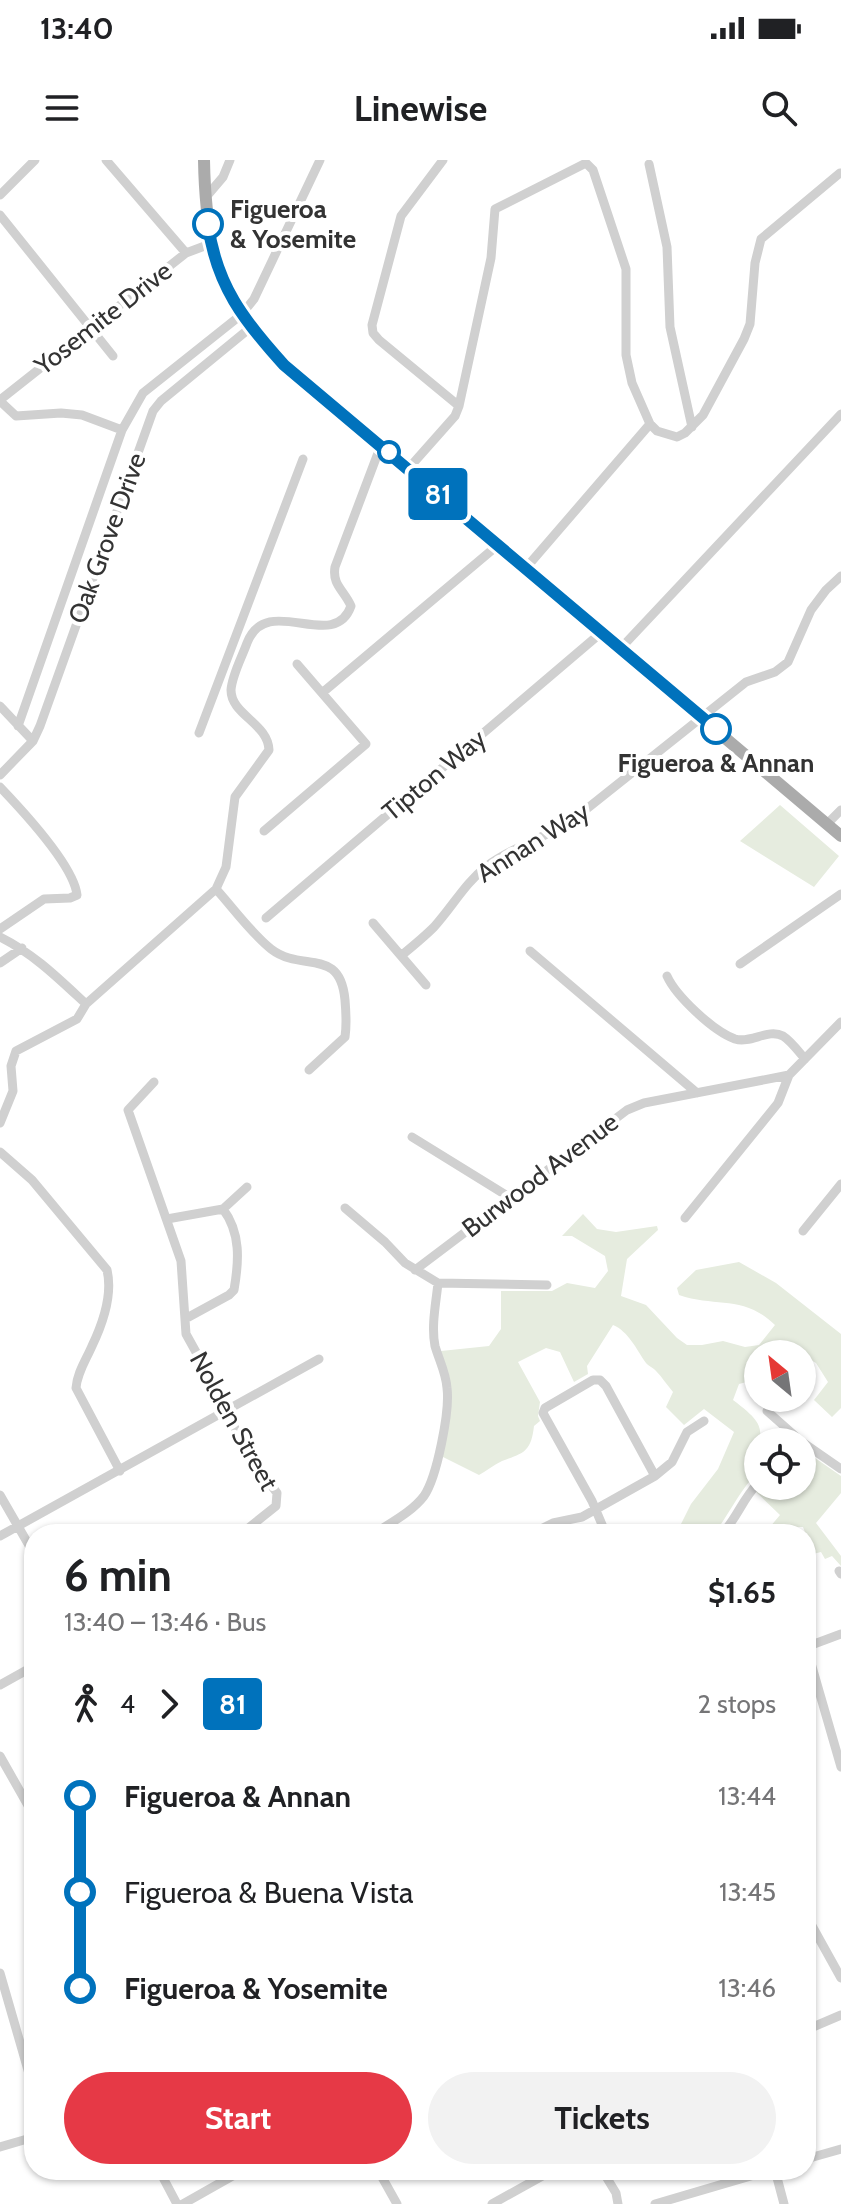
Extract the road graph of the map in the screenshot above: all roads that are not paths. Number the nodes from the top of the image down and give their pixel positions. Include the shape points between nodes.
1 (35, 160) edge
2 (106, 160) edge
3 (204, 160) edge
4 (230, 160) edge
5 (320, 160) edge
6 (443, 160) edge
7 (649, 164) dead end
8 (840, 173) edge
9 (0, 195) edge
10 (204, 198) junction
11 (0, 215) edge
12 (210, 244) junction
13 (186, 253) junction
14 (241, 315) junction
15 (91, 327) junction
16 (250, 328) junction
17 (113, 356) dead end
18 (0, 400) edge
19 (459, 406) junction
20 (841, 414) edge
21 (650, 424) junction
22 (692, 427) junction
23 (122, 430) junction
24 (381, 445) junction
25 (303, 459) dead end
26 (408, 469) junction
27 (498, 545) junction
28 (525, 569) junction
29 (841, 576) edge
30 (602, 632) junction
31 (621, 648) junction
32 (297, 664) dead end
33 (220, 682) junction
34 (231, 685) junction
35 (322, 693) junction
36 (0, 706) edge
37 (703, 718) junction
38 (18, 726) junction
39 (199, 733) dead end
40 (33, 741) junction
41 (0, 775) edge
42 (0, 787) edge
43 (841, 810) edge
44 (827, 824) junction
45 (264, 831) dead end
46 (841, 836) edge
47 (216, 889) junction
48 (841, 894) edge
49 (266, 918) dead end
50 (373, 923) dead end
51 (0, 929) edge
52 (0, 937) edge
53 (22, 948) junction
54 (530, 951) dead end
55 (402, 955) junction
56 (0, 963) edge
57 (740, 964) dead end
58 (667, 976) dead end
59 (426, 985) dead end
60 (86, 1004) junction
61 (841, 1022) edge
62 (805, 1059) junction
63 (309, 1070) dead end
64 (789, 1075) junction
65 (154, 1082) dead end
66 (697, 1093) junction
67 (0, 1123) edge
68 (412, 1137) dead end
69 (0, 1152) edge
70 (841, 1184) edge
71 (247, 1187) dead end
72 (509, 1197) junction
73 (345, 1208) dead end
74 (223, 1209) junction
75 (685, 1218) dead end
76 (167, 1219) junction
77 (803, 1231) dead end
78 (415, 1270) junction
79 (438, 1283) junction
80 (547, 1285) dead end
81 (185, 1319) junction
82 (319, 1359) dead end
83 (226, 1412) junction
84 (768, 1412) edge
85 (704, 1421) dead end
86 (786, 1428) edge
87 (816, 1452) edge
88 (841, 1469) edge
89 (120, 1471) junction
90 (655, 1476) junction
91 (0, 1495) edge
92 (744, 1499) edge
93 (595, 1510) junction
94 (26, 1524) edge
95 (254, 1524) edge
96 (388, 1524) edge
97 (551, 1524) edge
98 (601, 1524) edge
99 (730, 1524) edge
100 (24, 1525) edge
101 (19, 1528) junction
102 (0, 1536) edge
103 (24, 1537) edge
104 (841, 1634) edge
105 (816, 1643) edge
106 (24, 1672) edge
107 (816, 1681) edge
108 (0, 1685) edge
109 (0, 1756) edge
110 (841, 1767) edge
111 (24, 1798) edge
112 (816, 1933) edge
113 (0, 1973) edge
114 (841, 1978) edge
115 (841, 2015) edge
116 (816, 2026) edge
117 (24, 2056) edge
118 (24, 2140) edge
119 (0, 2147) edge
120 (841, 2149) edge
121 (816, 2156) edge
122 (165, 2180) edge
123 (224, 2180) edge
124 (384, 2180) edge
125 (535, 2180) edge
126 (608, 2180) edge
127 (738, 2180) edge
128 (776, 2180) edge
129 (180, 2204) edge
130 (397, 2204) edge
131 (492, 2204) edge
132 (618, 2204) edge
133 (655, 2204) edge
134 (784, 2204) edge

1 - 9 street
2 - 13 street
3 - 10 main road
4 - 10 street
5 - 14 street, Oak Grove Drive via 264,282
6 - 19 street via 401,216 372,325 379,340
7 - 22 street via 667,247 670,327
8 - 22 street via 761,239 750,324
10 - 12 main road
11 - 15 street
12 - 13 street, Yosemite Drive
12 - 14 main road
13 - 15 street, Yosemite Drive
14 - 16 main road
14 - 23 street, Oak Grove Drive via 143,393
15 - 17 street
15 - 18 street, Yosemite Drive
16 - 24 main road via 295,374
16 - 40 street, Oak Grove Drive via 153,411
18 - 23 street via 16,416 82,415
19 - 21 street via 491,258 495,209 586,163 626,269 626,355
19 - 26 street
20 - 31 street
21 - 22 street via 677,437
21 - 28 street
23 - 38 street, Oak Grove Drive
24 - 26 main road
24 - 34 street via 335,567 336,585 351,606 349,612 327,625 275,620 258,627
25 - 33 street
26 - 27 main road
27 - 28 main road
27 - 35 street
28 - 30 main road
29 - 37 street, Annan Way via 811,610 788,662 746,682
30 - 31 main road
30 - 49 street, Tipton Way
31 - 37 main road
32 - 35 street
33 - 34 street
33 - 39 street
34 - 47 street via 234,701 265,733 269,750 235,797 226,867
35 - 45 street via 366,744
36 - 38 street
37 - 44 main road
37 - 55 street, Annan Way via 574,819 486,867
38 - 40 street
40 - 41 street, Oak Grove Drive
42 - 51 street via 68,872 77,895 38,901
43 - 44 street
44 - 46 main road
47 - 60 street
47 - 63 street via 272,950 328,966 339,975 345,1037
48 - 57 street
50 - 55 street
52 - 53 street
53 - 56 street
53 - 60 street
54 - 66 street
55 - 59 street
58 - 62 street via 684,1000 736,1039 770,1033 784,1037
60 - 67 street via 77,1019 16,1051 13,1091
61 - 62 street
62 - 64 street
64 - 66 street, Burwood Avenue
64 - 75 street via 778,1103
65 - 76 street, Nolden Street via 128,1110
66 - 72 street, Burwood Avenue via 627,1110
68 - 72 street
69 - 89 street via 32,1180 107,1270 106,1309 76,1388
70 - 77 street
71 - 74 street
72 - 78 street, Burwood Avenue
73 - 78 street
74 - 76 street
74 - 81 street via 237,1241 235,1280 229,1295
76 - 81 street, Nolden Street via 181,1261
78 - 79 street
79 - 80 street
79 - 96 street via 434,1343 447,1386 442,1437 424,1496
81 - 83 street, Nolden Street via 186,1334
82 - 83 street
83 - 89 street
83 - 95 street, Nolden Street via 277,1493 268,1513
84 - 86 street
85 - 90 street via 687,1432 672,1462
87 - 88 street
89 - 94 street
90 - 93 street
90 - 93 street via 600,1380 549,1403 543,1413
91 - 101 street
92 - 99 street
93 - 97 street
93 - 98 street
100 - 101 street
101 - 102 street
101 - 103 street
104 - 105 street
106 - 108 street
107 - 110 street
109 - 111 street
112 - 114 street
113 - 117 street
115 - 116 street
118 - 119 street
120 - 121 street
122 - 129 street
123 - 129 street
124 - 130 street
125 - 131 street
126 - 132 street
127 - 133 street
128 - 134 street

